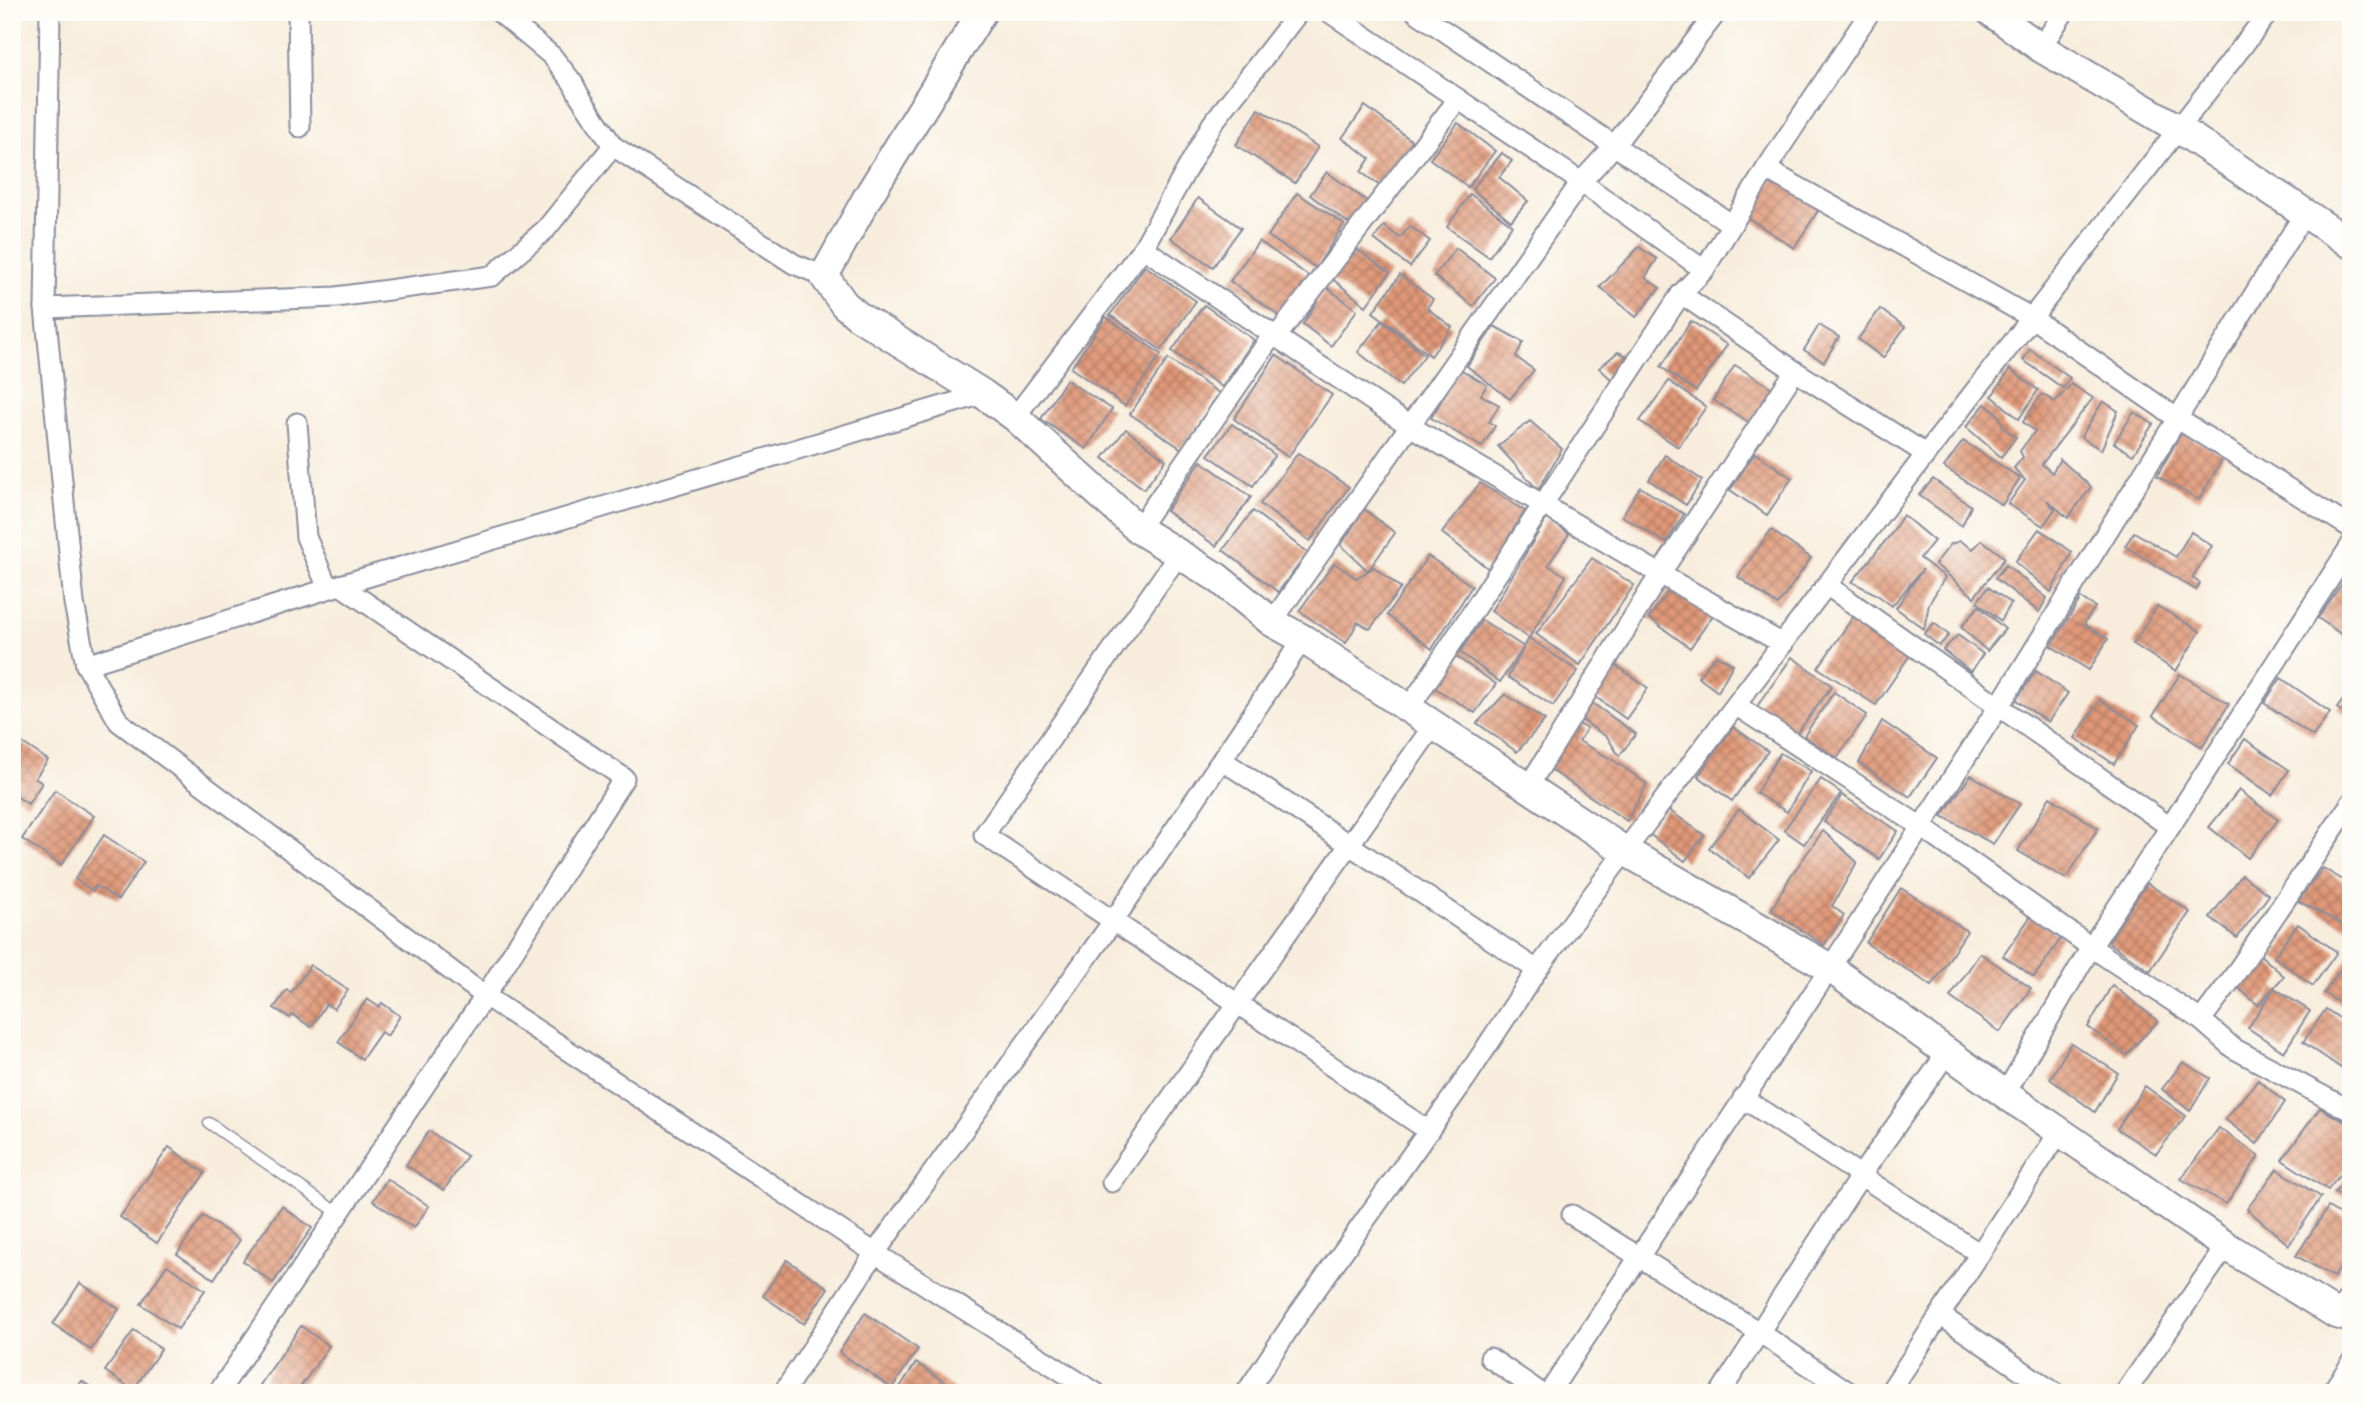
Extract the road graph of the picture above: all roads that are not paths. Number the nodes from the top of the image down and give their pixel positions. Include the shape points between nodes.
1 (50, 12) edge
2 (298, 12) edge
3 (499, 12) edge
4 (982, 12) edge
5 (1299, 12) edge
6 (1329, 12) edge
7 (1416, 12) edge
8 (1717, 12) edge
9 (1870, 12) edge
10 (1991, 12) edge
11 (2064, 12) edge
12 (2269, 12) edge
13 (2042, 48) junction
14 (1458, 99) junction
15 (300, 127) dead end
16 (2179, 130) junction
17 (613, 146) junction
18 (1613, 147) junction
19 (1766, 169) junction
20 (1581, 182) junction
21 (2304, 214) junction
22 (1731, 224) junction
23 (2351, 244) edge
24 (1143, 248) junction
25 (1704, 270) junction
26 (824, 276) junction
27 (1681, 295) junction
28 (45, 308) junction
29 (2032, 318) junction
30 (1275, 335) junction
31 (1795, 371) junction
32 (983, 394) junction
33 (1015, 417) junction
34 (2178, 419) junction
35 (297, 424) dead end
36 (1410, 426) junction
37 (1926, 454) junction
38 (1542, 505) junction
39 (2351, 528) edge
40 (1138, 529) junction
41 (2351, 544) edge
42 (1179, 554) junction
43 (1660, 574) junction
44 (334, 586) junction
45 (1828, 586) junction
46 (1272, 622) junction
47 (1303, 639) junction
48 (1783, 644) junction
49 (86, 664) junction
50 (1737, 706) junction
51 (1998, 706) junction
52 (1408, 710) junction
53 (1433, 726) junction
54 (1222, 760) junction
55 (1528, 787) junction
56 (2351, 803) edge
57 (1920, 826) junction
58 (2171, 827) junction
59 (1350, 844) junction
60 (1625, 851) junction
61 (1114, 920) junction
62 (2091, 947) junction
63 (1829, 968) junction
64 (1537, 970) junction
65 (485, 996) junction
66 (1239, 1004) junction
67 (2201, 1020) junction
68 (1947, 1053) junction
69 (2005, 1094) junction
70 (1743, 1098) junction
71 (2351, 1111) edge
72 (208, 1123) dead end
73 (1429, 1131) junction
74 (2060, 1131) junction
75 (1861, 1175) junction
76 (1112, 1182) dead end
77 (338, 1213) junction
78 (1572, 1215) dead end
79 (2226, 1246) junction
80 (876, 1254) junction
81 (1980, 1254) junction
82 (1638, 1256) junction
83 (2346, 1309) edge
84 (1940, 1315) junction
85 (1759, 1332) junction
86 (1490, 1358) dead end
87 (2351, 1364) edge
88 (218, 1393) edge
89 (783, 1393) edge
90 (1096, 1393) edge
91 (1246, 1393) edge
92 (1541, 1393) edge
93 (1549, 1393) edge
94 (1720, 1393) edge
95 (1850, 1393) edge
96 (1889, 1393) edge
97 (2055, 1393) edge
98 (2125, 1393) edge
99 (2332, 1393) edge

1 - 28 street
2 - 15 street
3 - 17 street via 552,56
4 - 26 street
5 - 24 street via 1212,124
6 - 14 street
7 - 18 street
8 - 18 street
9 - 19 street
10 - 13 street
11 - 13 street
12 - 16 street
13 - 16 street
14 - 20 street
14 - 30 street
16 - 21 street
16 - 29 street
17 - 26 street via 794,264
17 - 28 street via 546,229 492,276 336,297
18 - 20 street
18 - 22 street
19 - 22 street
19 - 29 street
20 - 25 street
20 - 36 street
21 - 23 street
21 - 34 street
22 - 25 street
24 - 30 street
24 - 33 street
25 - 27 street
26 - 32 street via 859,316
27 - 31 street
27 - 38 street
28 - 49 street via 74,603
29 - 34 street
29 - 37 street
30 - 36 street
30 - 40 street
31 - 37 street
31 - 43 street
32 - 33 street
32 - 44 street
33 - 40 street
34 - 39 street
34 - 51 street
35 - 44 street via 306,537
36 - 38 street
36 - 46 street
37 - 45 street
38 - 43 street
38 - 52 street
40 - 42 street
41 - 58 street
42 - 46 street via 1218,578
42 - 61 street via 984,835
43 - 48 street
43 - 55 street
44 - 49 street
44 - 65 street via 624,778
45 - 48 street
45 - 51 street
46 - 47 street
47 - 52 street
47 - 54 street
48 - 50 street
49 - 65 street via 119,722
50 - 57 street
50 - 60 street
51 - 57 street
51 - 58 street
52 - 53 street
53 - 55 street
53 - 59 street
54 - 59 street
54 - 61 street
55 - 60 street
56 - 67 street
57 - 62 street
57 - 63 street
58 - 62 street
59 - 64 street
59 - 66 street
60 - 63 street
60 - 64 street
61 - 66 street
61 - 80 street
62 - 67 street
62 - 69 street
63 - 68 street
63 - 70 street
64 - 73 street
65 - 77 street
65 - 80 street
66 - 73 street
66 - 76 street
67 - 71 street via 2233,1048
68 - 69 street
68 - 75 street
69 - 74 street
70 - 75 street
70 - 82 street
72 - 77 lane
73 - 91 street
74 - 79 street
74 - 81 street
75 - 81 street
75 - 85 street
77 - 88 street
78 - 82 street
79 - 83 street
79 - 98 street
80 - 89 street
80 - 90 street
81 - 84 street
82 - 85 street
82 - 93 street
84 - 96 street
84 - 97 street
85 - 94 street
85 - 95 street
86 - 92 street
87 - 99 street

